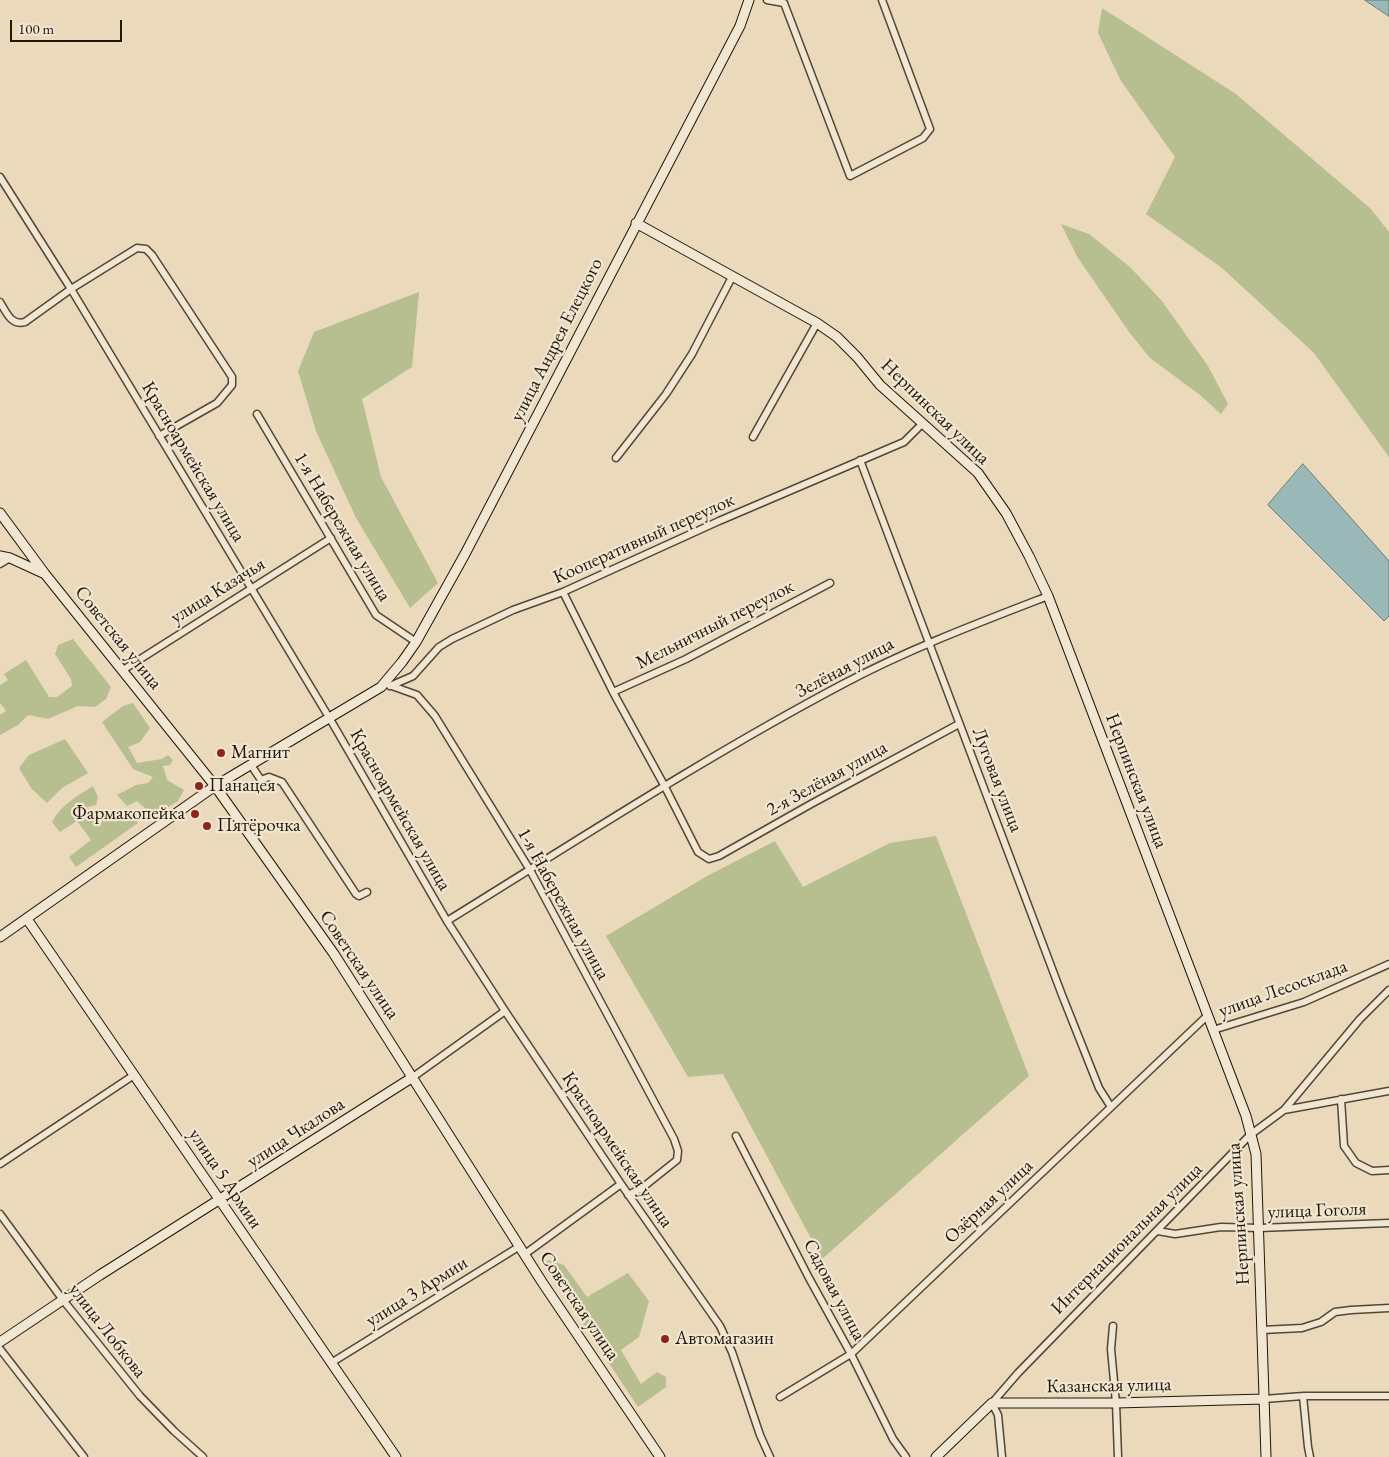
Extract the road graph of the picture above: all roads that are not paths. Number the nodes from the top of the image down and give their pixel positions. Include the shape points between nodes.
1 (749, 0) edge
2 (767, 0) edge
3 (882, 0) edge
4 (0, 177) edge
5 (636, 223) junction
6 (732, 277) junction
7 (71, 289) junction
8 (0, 302) edge
9 (817, 323) junction
10 (257, 414) dead end
11 (923, 423) junction
12 (159, 436) junction
13 (753, 437) dead end
14 (616, 458) dead end
15 (860, 460) junction
16 (0, 514) edge
17 (331, 538) junction
18 (0, 556) edge
19 (10, 558) junction
20 (0, 564) edge
21 (46, 574) junction
22 (830, 583) dead end
23 (251, 588) junction
24 (563, 592) junction
25 (1048, 596) junction
26 (416, 642) junction
27 (930, 642) junction
28 (123, 670) junction
29 (392, 686) junction
30 (381, 687) junction
31 (613, 692) junction
32 (330, 719) junction
33 (959, 724) junction
34 (252, 765) junction
35 (664, 785) junction
36 (215, 786) junction
37 (530, 870) junction
38 (368, 892) dead end
39 (27, 919) junction
40 (447, 920) junction
41 (0, 936) edge
42 (1389, 964) edge
43 (1389, 990) edge
44 (505, 1010) junction
45 (1208, 1015) junction
46 (1213, 1030) junction
47 (134, 1075) junction
48 (413, 1077) junction
49 (1389, 1091) edge
50 (1341, 1100) junction
51 (1111, 1107) junction
52 (1284, 1110) junction
53 (1250, 1135) junction
54 (736, 1136) dead end
55 (0, 1164) edge
56 (1389, 1170) edge
57 (621, 1184) junction
58 (628, 1195) junction
59 (220, 1201) junction
60 (0, 1214) edge
61 (1389, 1223) edge
62 (1258, 1228) junction
63 (1158, 1231) junction
64 (522, 1250) junction
65 (63, 1300) junction
66 (1389, 1308) edge
67 (1113, 1326) dead end
68 (1262, 1330) junction
69 (0, 1342) edge
70 (0, 1349) edge
71 (851, 1354) junction
72 (331, 1363) junction
73 (1303, 1396) junction
74 (1389, 1396) edge
75 (780, 1397) dead end
76 (1264, 1399) junction
77 (1116, 1403) junction
78 (992, 1404) junction
79 (84, 1457) edge
80 (204, 1457) edge
81 (396, 1457) edge
82 (660, 1457) edge
83 (770, 1457) edge
84 (906, 1457) edge
85 (936, 1457) edge
86 (1002, 1457) edge
87 (1118, 1457) edge
88 (1266, 1457) edge
89 (1310, 1457) edge

1 - 5 main road, улица Андрея Елецкого via 740,26
2 - 3 street via 784,3 850,176 923,138 930,129
4 - 7 street, Красноармейская улица
5 - 6 main road, Нерпинская улица
5 - 26 main road, улица Андрея Елецкого
6 - 9 main road, Нерпинская улица
6 - 14 street via 692,354 666,394
7 - 8 street via 20,324 14,322
7 - 12 street, Красноармейская улица
7 - 12 street via 137,248 146,249 232,377 232,385 218,403
9 - 11 main road, Нерпинская улица via 837,337 880,384
9 - 13 street
10 - 17 street, 1-я Набережная улица
11 - 15 street, Кооперативный переулок via 904,442
11 - 25 main road, Нерпинская улица via 978,474 1006,513
12 - 23 street, Красноармейская улица
15 - 24 street, Кооперативный переулок
15 - 27 street, Луговая улица
16 - 21 main road, Советская улица
17 - 23 street, улица Казачья
17 - 26 street, 1-я Набережная улица via 376,615
18 - 19 main road
19 - 20 street
19 - 21 main road
21 - 28 main road, Советская улица
22 - 31 street, Мельничный переулок via 686,659
23 - 28 street, улица Казачья
23 - 32 street, Красноармейская улица
24 - 29 street, Кооперативный переулок via 513,610 452,639 412,676
24 - 31 street
25 - 27 street, Зелёная улица
25 - 45 main road, Нерпинская улица
26 - 30 main road, улица Андрея Елецкого
27 - 33 street, Луговая улица
27 - 35 street, Зелёная улица via 844,684
28 - 36 main road, Советская улица
29 - 30 street, Кооперативный переулок
29 - 37 street, 1-я Набережная улица via 417,696 434,716
30 - 32 main road, улица Андрея Елецкого
31 - 35 street
32 - 34 main road, улица Андрея Елецкого
32 - 40 street, Красноармейская улица
33 - 35 street, 2-я Зелёная улица via 720,856 709,859 698,852
33 - 51 street, Луговая улица via 1072,1020 1099,1088
34 - 36 main road, улица Андрея Елецкого
34 - 38 street, Советская улица via 261,780 269,777 282,782 356,894 363,896
35 - 37 street, Зелёная улица
36 - 39 main road, улица Андрея Елецкого
36 - 48 main road, Советская улица via 334,954
37 - 40 street, Зелёная улица
37 - 58 street, 1-я Набережная улица via 678,1152 677,1160
39 - 41 main road, улица Андрея Елецкого
39 - 47 main road, улица 5 Армии
40 - 44 street, Красноармейская улица
42 - 46 street, улица Лесосклада via 1304,1002
43 - 52 street, Интернациональная улица via 1360,1019
44 - 48 street, улица Чкалова
44 - 57 street, Красноармейская улица
45 - 46 main road, Нерпинская улица
45 - 51 street, Озёрная улица
46 - 53 main road, Нерпинская улица via 1246,1116
47 - 55 street
47 - 59 main road, улица 5 Армии
48 - 59 main road, улица Чкалова
48 - 64 main road, Советская улица
49 - 50 street
50 - 52 street
50 - 56 street via 1344,1146 1356,1163 1372,1171
51 - 71 street, Озёрная улица
52 - 53 street, Интернациональная улица
53 - 62 main road, Нерпинская улица via 1256,1154
53 - 63 street, Интернациональная улица
54 - 71 street, Садовая улица
57 - 58 street, Красноармейская улица
57 - 64 street, улица 3 Армии
58 - 83 street, Красноармейская улица via 720,1326
59 - 65 main road, улица Чкалова
59 - 72 main road, улица 5 Армии
60 - 65 street, улица Лобкова
61 - 62 street, улица Гоголя
62 - 63 street, улица Гоголя via 1221,1227 1175,1234
62 - 68 main road, Нерпинская улица
63 - 78 street, Интернациональная улица via 1018,1373
64 - 72 street, улица 3 Армии
64 - 82 main road, Советская улица
65 - 69 main road, улица Чкалова
65 - 80 street, улица Лобкова via 140,1396
66 - 68 street via 1335,1312 1321,1322 1302,1328
67 - 77 street via 1111,1349
68 - 76 main road, Нерпинская улица
70 - 79 street
71 - 75 street, Озёрная улица
71 - 84 street, Садовая улица via 893,1439
72 - 81 main road, улица 5 Армии
73 - 74 street, Казанская улица
73 - 76 street, Казанская улица
73 - 89 street
76 - 77 main road, Казанская улица
76 - 88 main road, Нерпинская улица
77 - 78 main road, Казанская улица
77 - 87 street
78 - 85 main road
78 - 86 street via 998,1415

